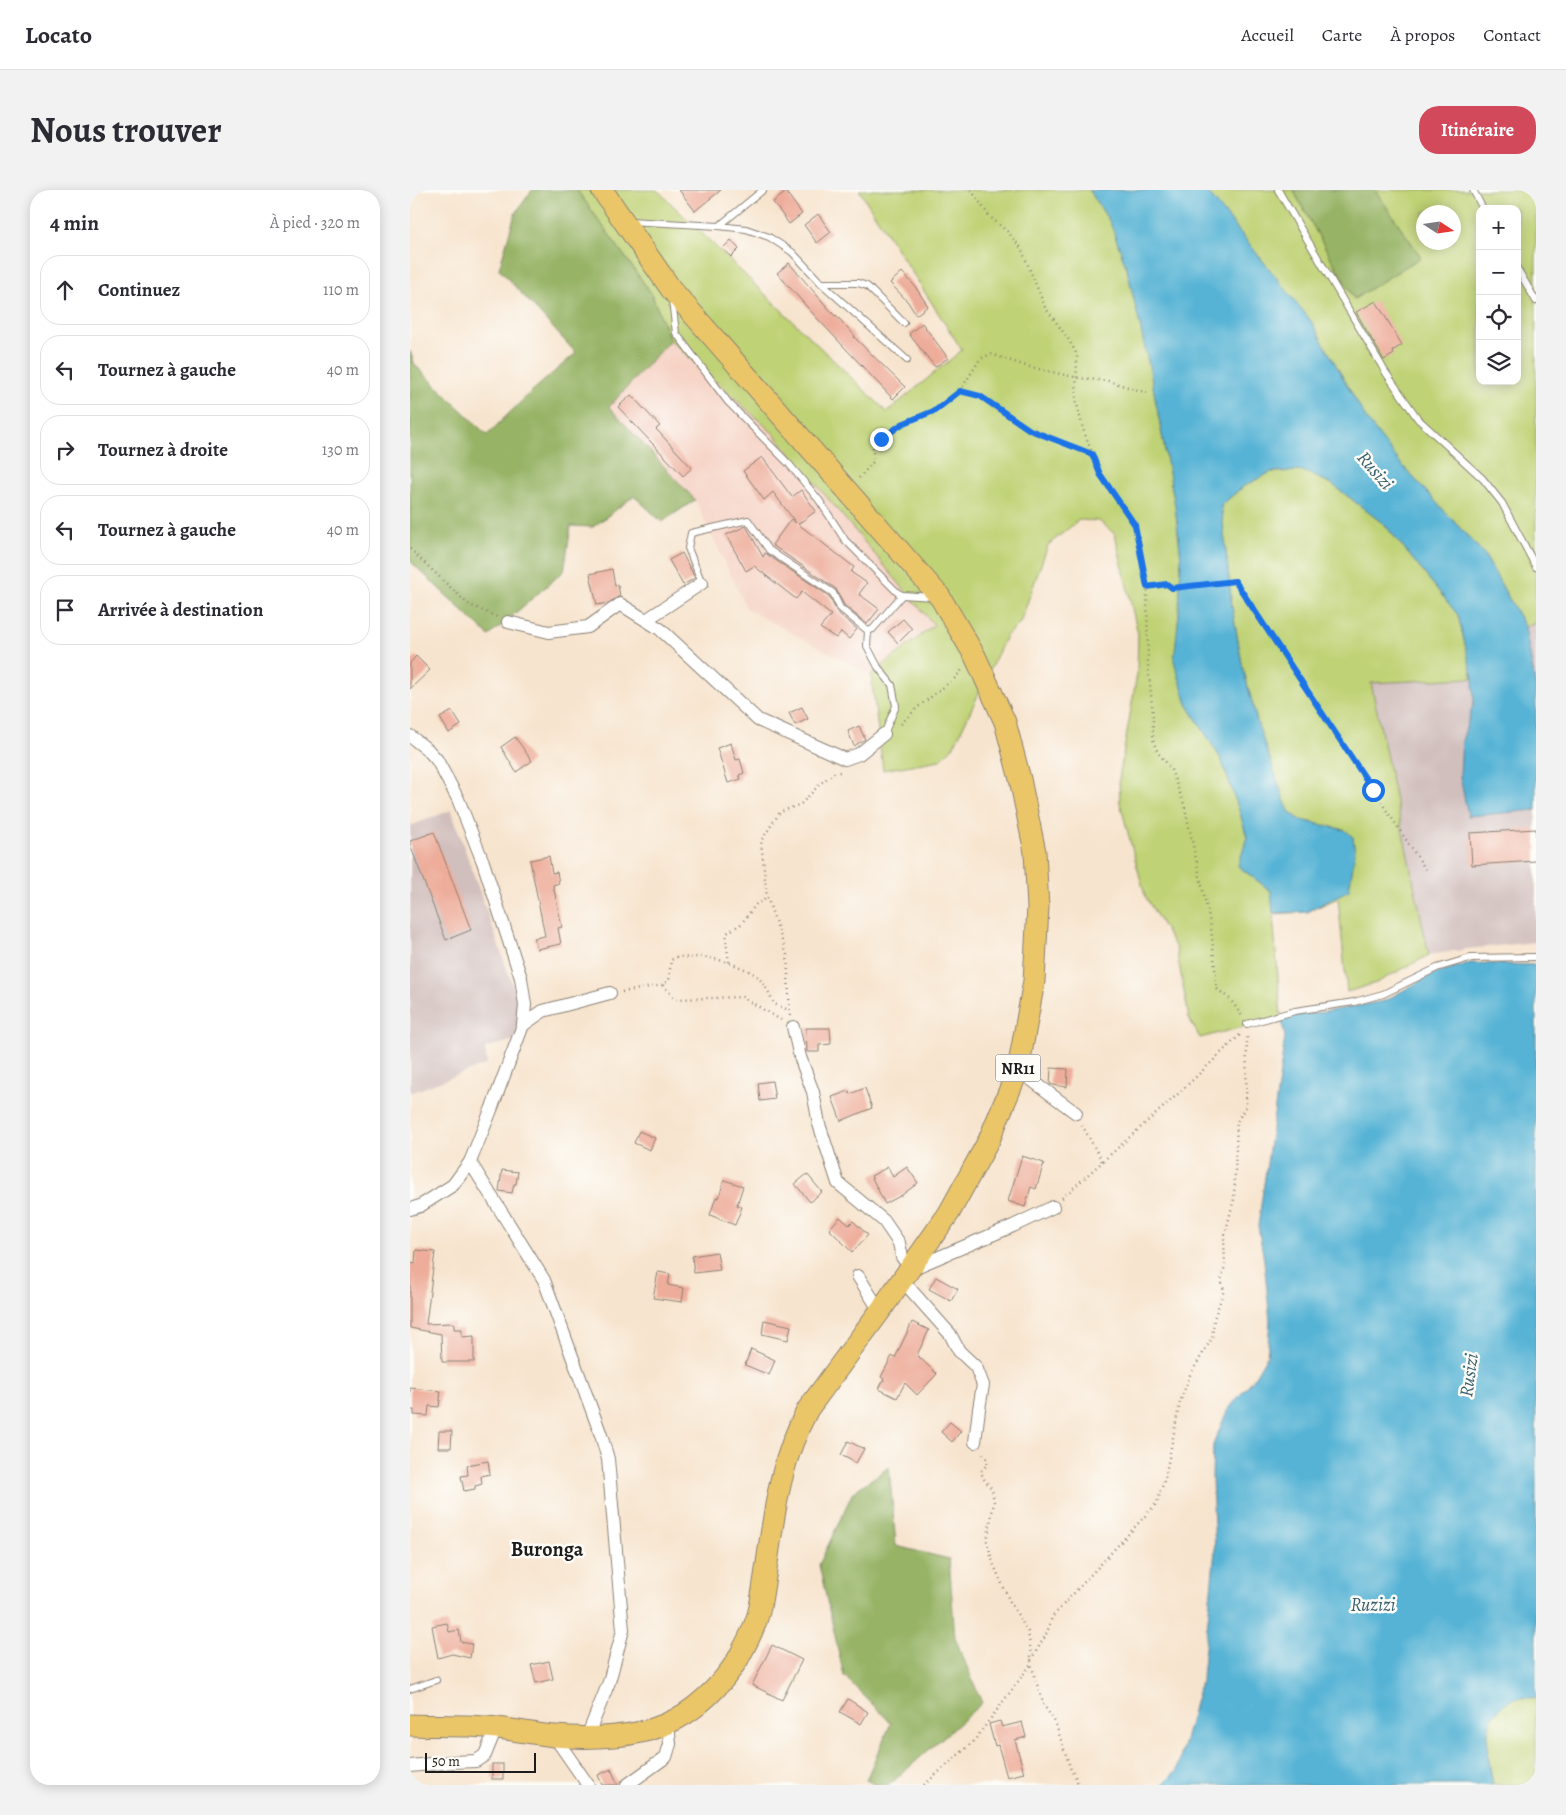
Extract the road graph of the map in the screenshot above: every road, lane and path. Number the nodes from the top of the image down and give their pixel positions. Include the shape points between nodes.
1 (602, 190) edge
2 (763, 190) edge
3 (971, 190) edge
4 (1278, 190) edge
5 (1472, 190) edge
6 (1481, 205) edge
7 (622, 221) junction
8 (719, 226) junction
9 (1521, 275) edge
10 (821, 283) junction
11 (671, 289) junction
12 (1536, 301) edge
13 (904, 323) dead end
14 (907, 360) dead end
15 (1078, 378) junction
16 (960, 391) junction
17 (1148, 393) dead end
18 (1092, 454) junction
19 (847, 492) junction
20 (410, 549) edge
21 (1536, 567) edge
22 (702, 583) joint
23 (1147, 587) junction
24 (902, 595) junction
25 (940, 597) junction
26 (646, 620) junction
27 (508, 622) joint
28 (868, 631) junction
29 (884, 734) joint
30 (410, 736) edge
31 (761, 841) dead end
32 (1426, 870) dead end
33 (767, 897) junction
34 (1536, 957) edge
35 (729, 962) junction
36 (663, 985) junction
37 (610, 993) joint
38 (789, 1010) junction
39 (523, 1025) junction
40 (1247, 1026) junction
41 (793, 1027) junction
42 (1018, 1070) junction
43 (1076, 1114) joint
44 (1102, 1160) junction
45 (470, 1162) junction
46 (1053, 1206) joint
47 (410, 1209) edge
48 (907, 1275) junction
49 (858, 1276) dead end
50 (880, 1311) junction
51 (975, 1442) joint
52 (1031, 1660) junction
53 (1031, 1664) junction
54 (436, 1680) dead end
55 (412, 1687) edge
56 (668, 1724) junction
57 (410, 1725) edge
58 (496, 1728) junction
59 (554, 1736) junction
60 (587, 1736) junction
61 (410, 1766) edge
62 (588, 1785) edge
63 (627, 1785) edge
64 (924, 1785) edge
65 (1078, 1785) edge

1 - 7 highway, NR11
2 - 8 lane
3 - 15 path via 990,217 1021,248 1045,307 1077,355
4 - 21 lane via 1386,373 1418,419 1483,480 1502,503
5 - 6 lane
7 - 8 lane
7 - 11 highway, NR11
8 - 10 lane via 746,229 769,237 792,252
9 - 12 lane
10 - 13 lane via 867,286
10 - 14 lane
11 - 19 highway, NR11
11 - 24 lane via 676,333 716,387 789,464 846,540
15 - 16 path via 990,354 980,359
15 - 17 path via 1108,381
15 - 18 path via 1076,400
16 - 18 path via 980,396 1030,430
16 - 19 path via 936,410 902,424 873,446 873,462
18 - 23 path via 1100,474 1135,525
19 - 25 highway, NR11
20 - 27 path via 468,604
22 - 26 street
22 - 28 lane via 688,548 691,533 748,520 769,550 833,594 840,608
23 - 32 path via 1167,584 1172,588 1235,581
23 - 40 path via 1153,740 1158,753 1170,767 1184,804 1211,927 1217,989 1230,999
24 - 25 lane
24 - 28 lane via 874,629
25 - 42 highway, NR11 via 975,656 1005,722 1035,852 1038,906 1034,981
26 - 27 street via 620,604 588,627 548,632
26 - 29 street via 660,629 758,720 845,759 859,754
28 - 29 lane via 867,646 892,685 896,706
30 - 39 street via 437,760 458,799 483,862 521,978 525,1005
31 - 33 path
33 - 35 path via 757,903 741,924 727,933
33 - 38 path via 787,955
34 - 40 lane via 1470,958 1437,968 1383,994 1295,1011
35 - 36 path via 678,956 671,960 669,979
35 - 38 path via 757,976 774,1004
36 - 37 path
36 - 41 path via 675,999 742,997
37 - 39 street via 542,1011
38 - 41 path
39 - 45 street
40 - 44 path via 1179,1093
40 - 52 path via 1246,1106 1237,1122 1234,1199 1224,1238 1225,1266 1221,1280 1224,1290 1214,1319 1212,1338 1190,1375 1180,1402 1157,1503 1052,1616 1047,1633
41 - 48 street via 838,1183 884,1221 899,1243
42 - 43 street
42 - 48 highway, NR11 via 989,1140 949,1213
43 - 44 path
44 - 46 path
45 - 47 street via 453,1184
45 - 60 street via 544,1280 608,1459 623,1630 609,1682
46 - 48 street
48 - 50 highway, NR11
48 - 51 street via 959,1351 976,1367 983,1385
49 - 50 street
50 - 56 highway, NR11 via 808,1409 791,1445 780,1480 759,1608 751,1635 729,1674 698,1705
51 - 52 path via 988,1460 981,1471 992,1490 994,1502 988,1541 993,1563 1028,1632
52 - 53 path
53 - 64 path via 974,1741
53 - 65 path via 1043,1704 1055,1722
54 - 55 lane
56 - 60 highway, NR11 via 638,1732
56 - 63 street via 670,1744 666,1757
57 - 58 highway, NR11
58 - 59 highway, NR11
58 - 61 street via 485,1754 476,1761
59 - 60 highway, NR11
59 - 62 street

